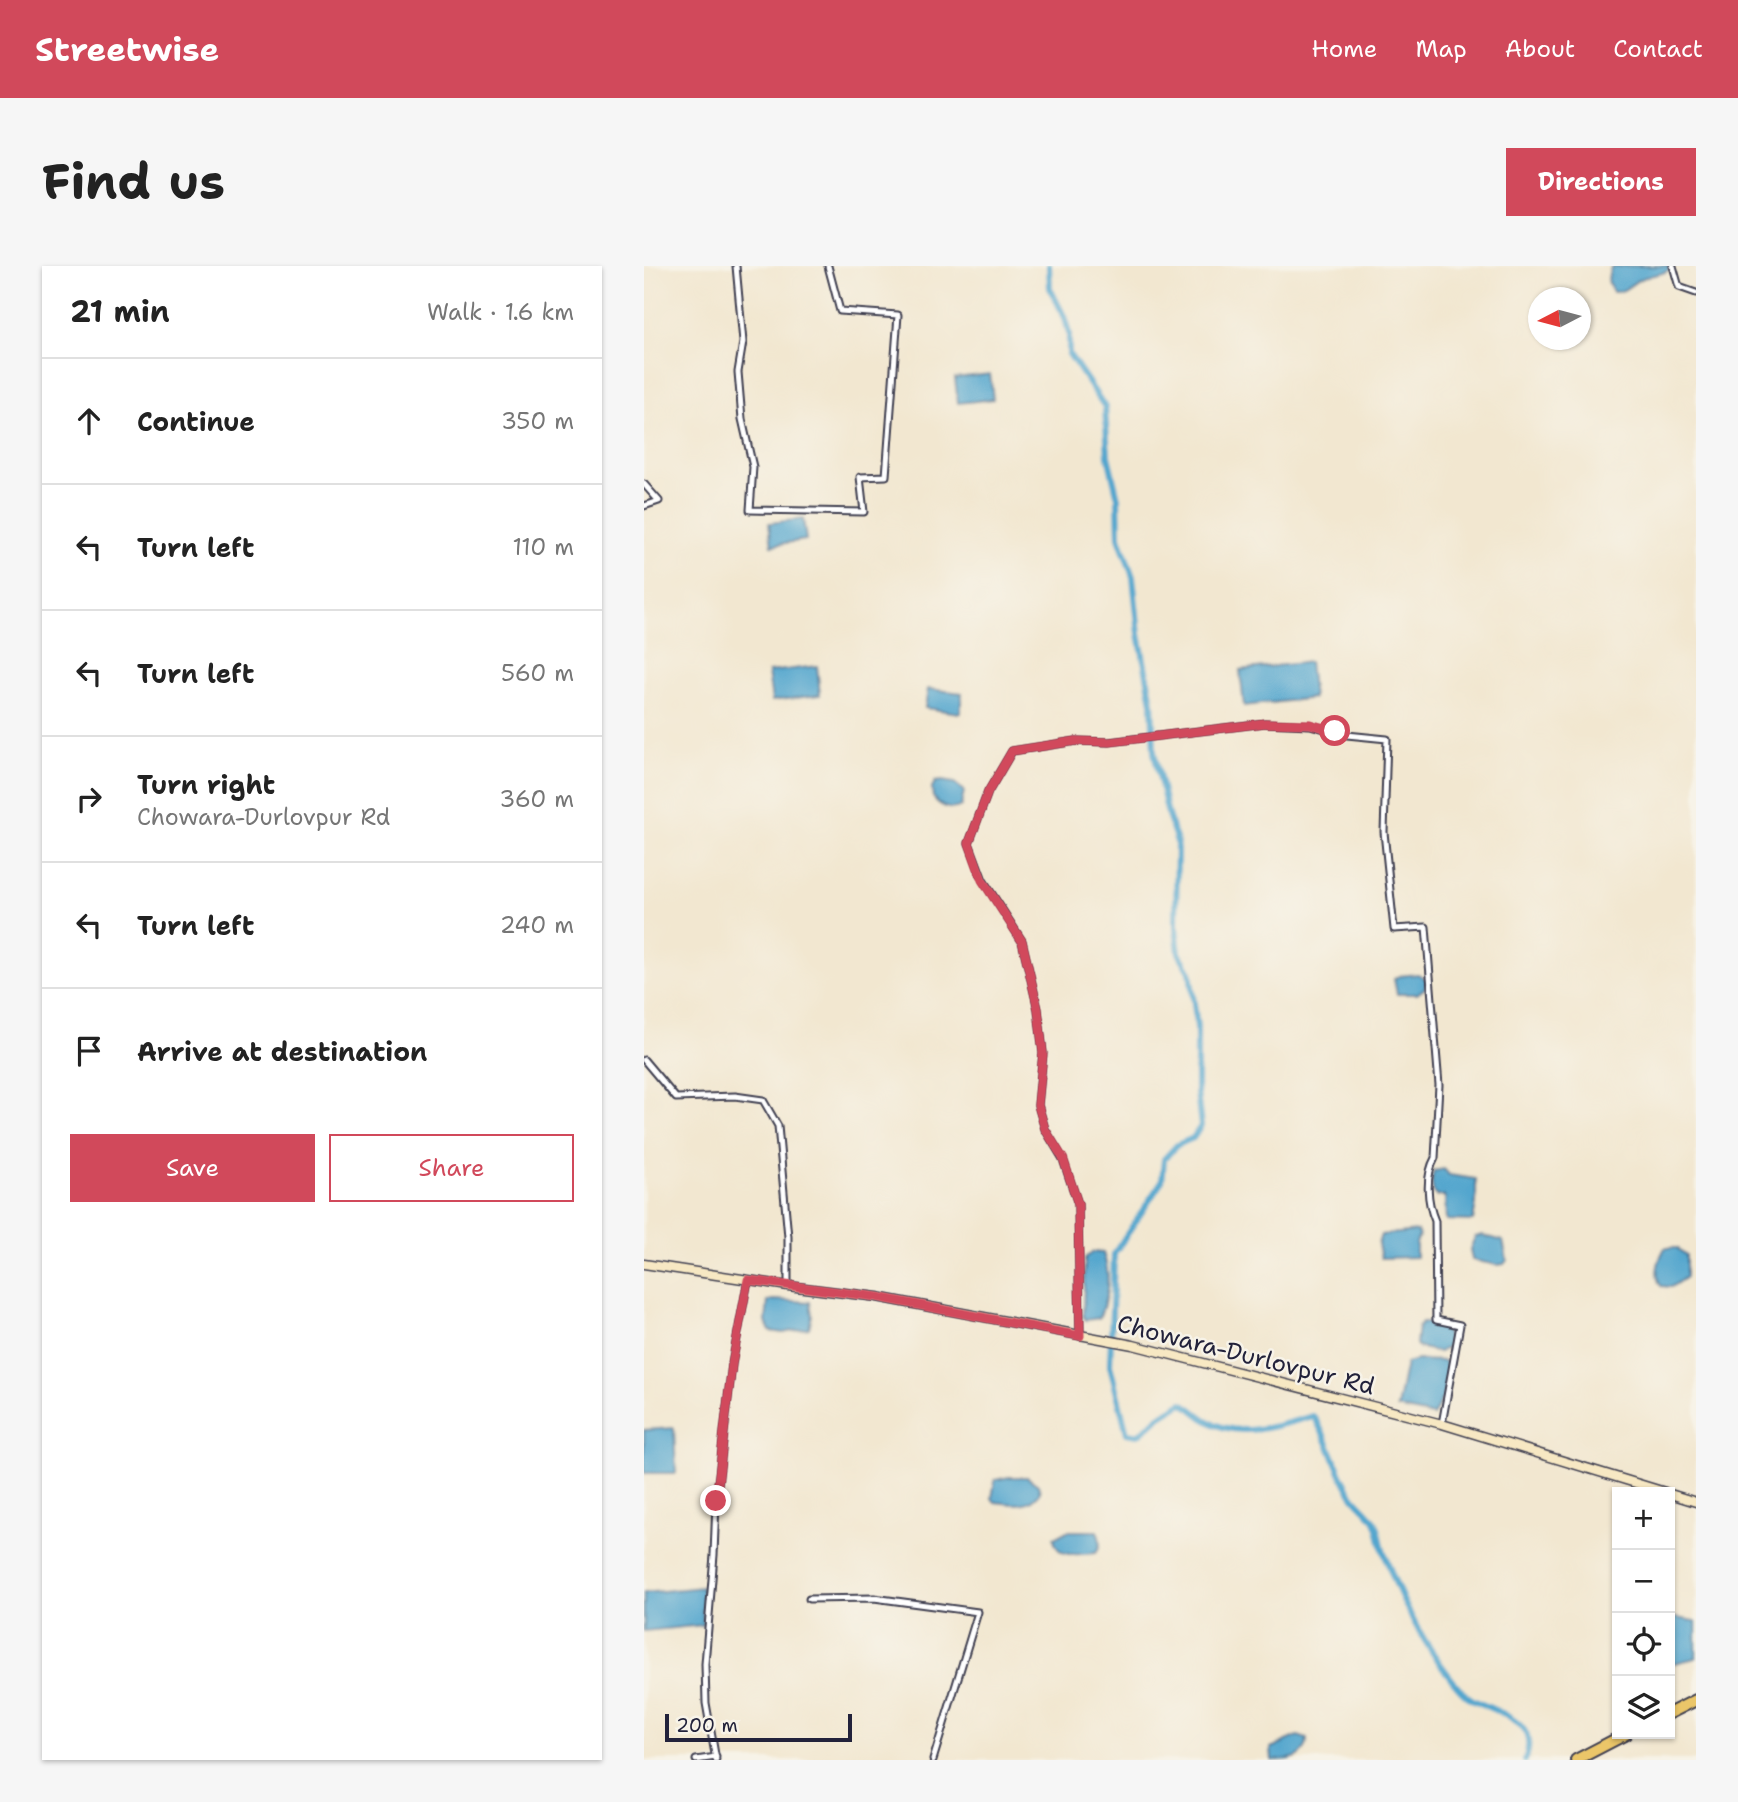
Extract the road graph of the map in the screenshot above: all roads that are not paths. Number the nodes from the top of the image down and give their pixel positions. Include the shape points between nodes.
1 (736, 266) edge
2 (828, 266) edge
3 (1673, 266) edge
4 (1696, 293) edge
5 (644, 484) edge
6 (644, 506) edge
7 (644, 1059) edge
8 (644, 1264) edge
9 (748, 1280) junction
10 (788, 1286) junction
11 (1080, 1336) junction
12 (1442, 1423) junction
13 (1630, 1487) edge
14 (1675, 1495) edge
15 (1696, 1502) edge
16 (809, 1599) dead end
17 (1696, 1700) edge
18 (1675, 1710) edge
19 (1616, 1739) edge
20 (716, 1759) edge
21 (696, 1760) edge
22 (933, 1760) edge
23 (1576, 1760) edge

1 - 2 street via 743,342 738,372 752,467 750,510 864,512 860,477 886,476 898,315 840,311
3 - 4 street via 1679,287
5 - 6 street via 659,501
7 - 10 street via 676,1098 763,1100 778,1126
8 - 9 street, Chowara-Durlovpur Rd
9 - 10 street, Chowara-Durlovpur Rd
9 - 20 street via 732,1364 716,1501 705,1664
10 - 11 street, Chowara-Durlovpur Rd via 877,1297
11 - 12 street, Chowara-Durlovpur Rd
11 - 12 street via 1078,1204 1038,1105 1043,1053 1038,1009 1022,941 982,880 969,843 988,792 1012,751 1076,741 1110,742 1265,723 1310,724 1347,735 1387,739 1384,832 1394,929 1426,927 1434,1000 1439,1085 1429,1207 1435,1221 1436,1320 1460,1325
12 - 13 street, Chowara-Durlovpur Rd
14 - 15 street, Chowara-Durlovpur Rd
16 - 22 street via 874,1598 978,1612
17 - 18 highway
19 - 23 highway
20 - 21 street

